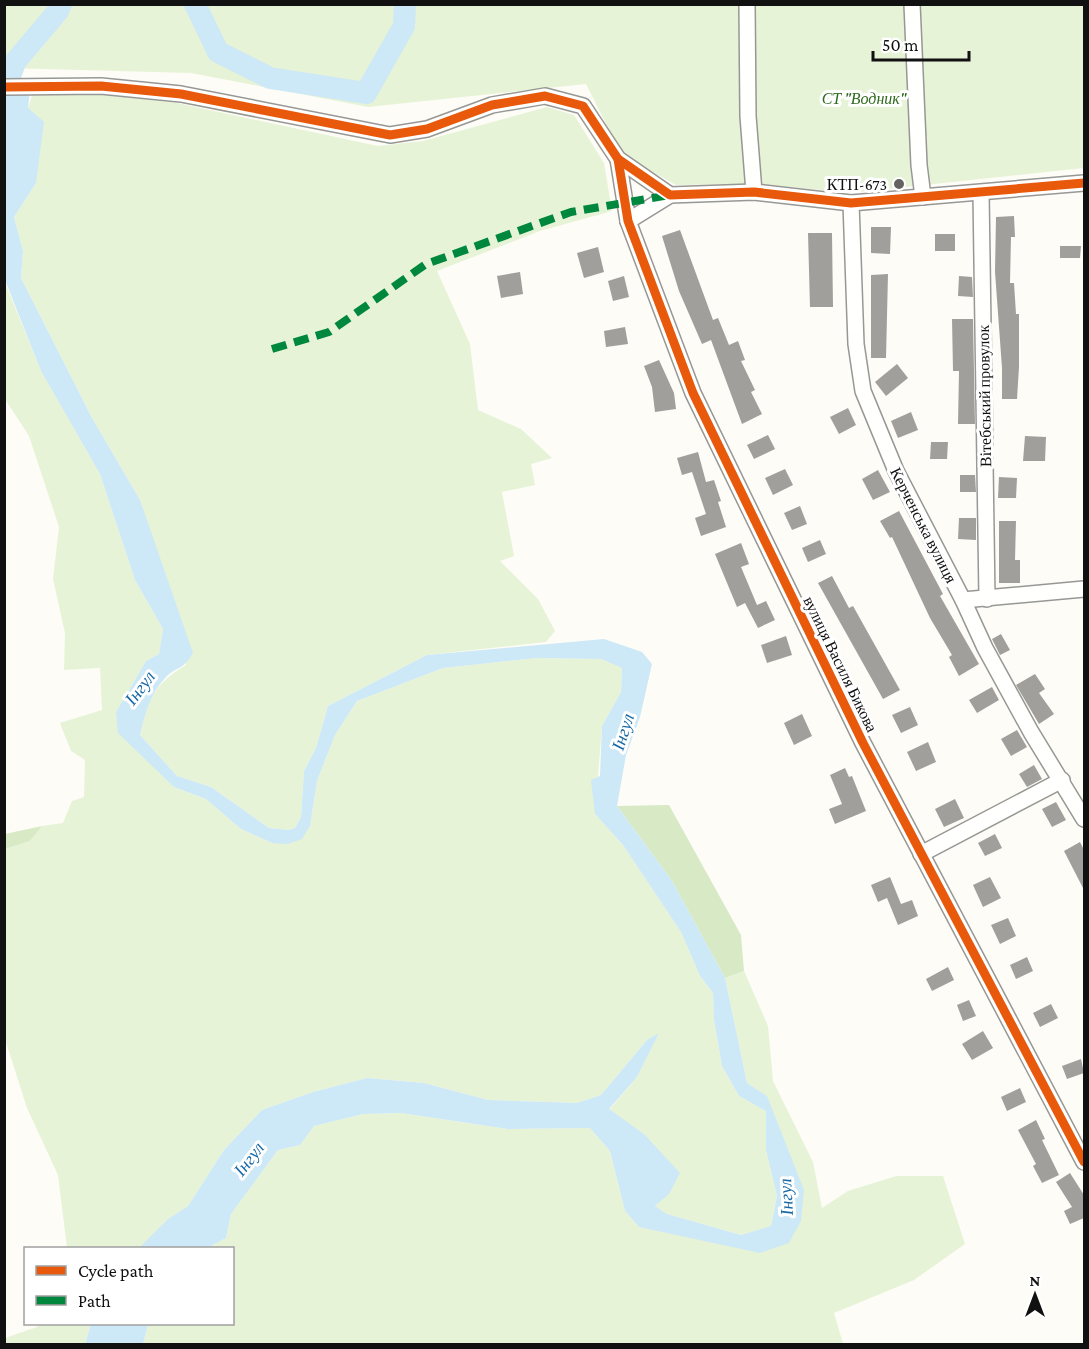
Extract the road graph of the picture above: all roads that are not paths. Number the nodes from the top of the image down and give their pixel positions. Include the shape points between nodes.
1 (747, 4) edge
2 (912, 4) edge
3 (4, 87) edge
4 (618, 159) junction
5 (1084, 183) edge
6 (754, 192) junction
7 (981, 193) junction
8 (670, 195) junction
9 (923, 197) junction
10 (851, 203) junction
11 (628, 221) junction
12 (1084, 589) edge
13 (987, 599) junction
14 (963, 600) junction
15 (1062, 780) junction
16 (1084, 819) edge
17 (921, 854) junction
18 (1084, 1162) edge

1 - 6 street via 748,116
2 - 9 street
3 - 4 street via 101,86 181,94 390,135 428,129 492,105 545,96 583,106
4 - 8 street
4 - 11 street, вулиця Василя Бикова
5 - 7 street
6 - 8 street
6 - 10 street
7 - 9 street
7 - 13 street, Вітебський провулок
8 - 11 street
9 - 10 street
10 - 14 street, Керченська вулиця via 856,344 863,391 896,471
11 - 17 street, вулиця Василя Бикова via 693,393
12 - 13 street
13 - 14 street
14 - 15 street, Керченська вулиця via 1026,723
15 - 16 street, Керченська вулиця
15 - 17 street
17 - 18 street, вулиця Василя Бикова

